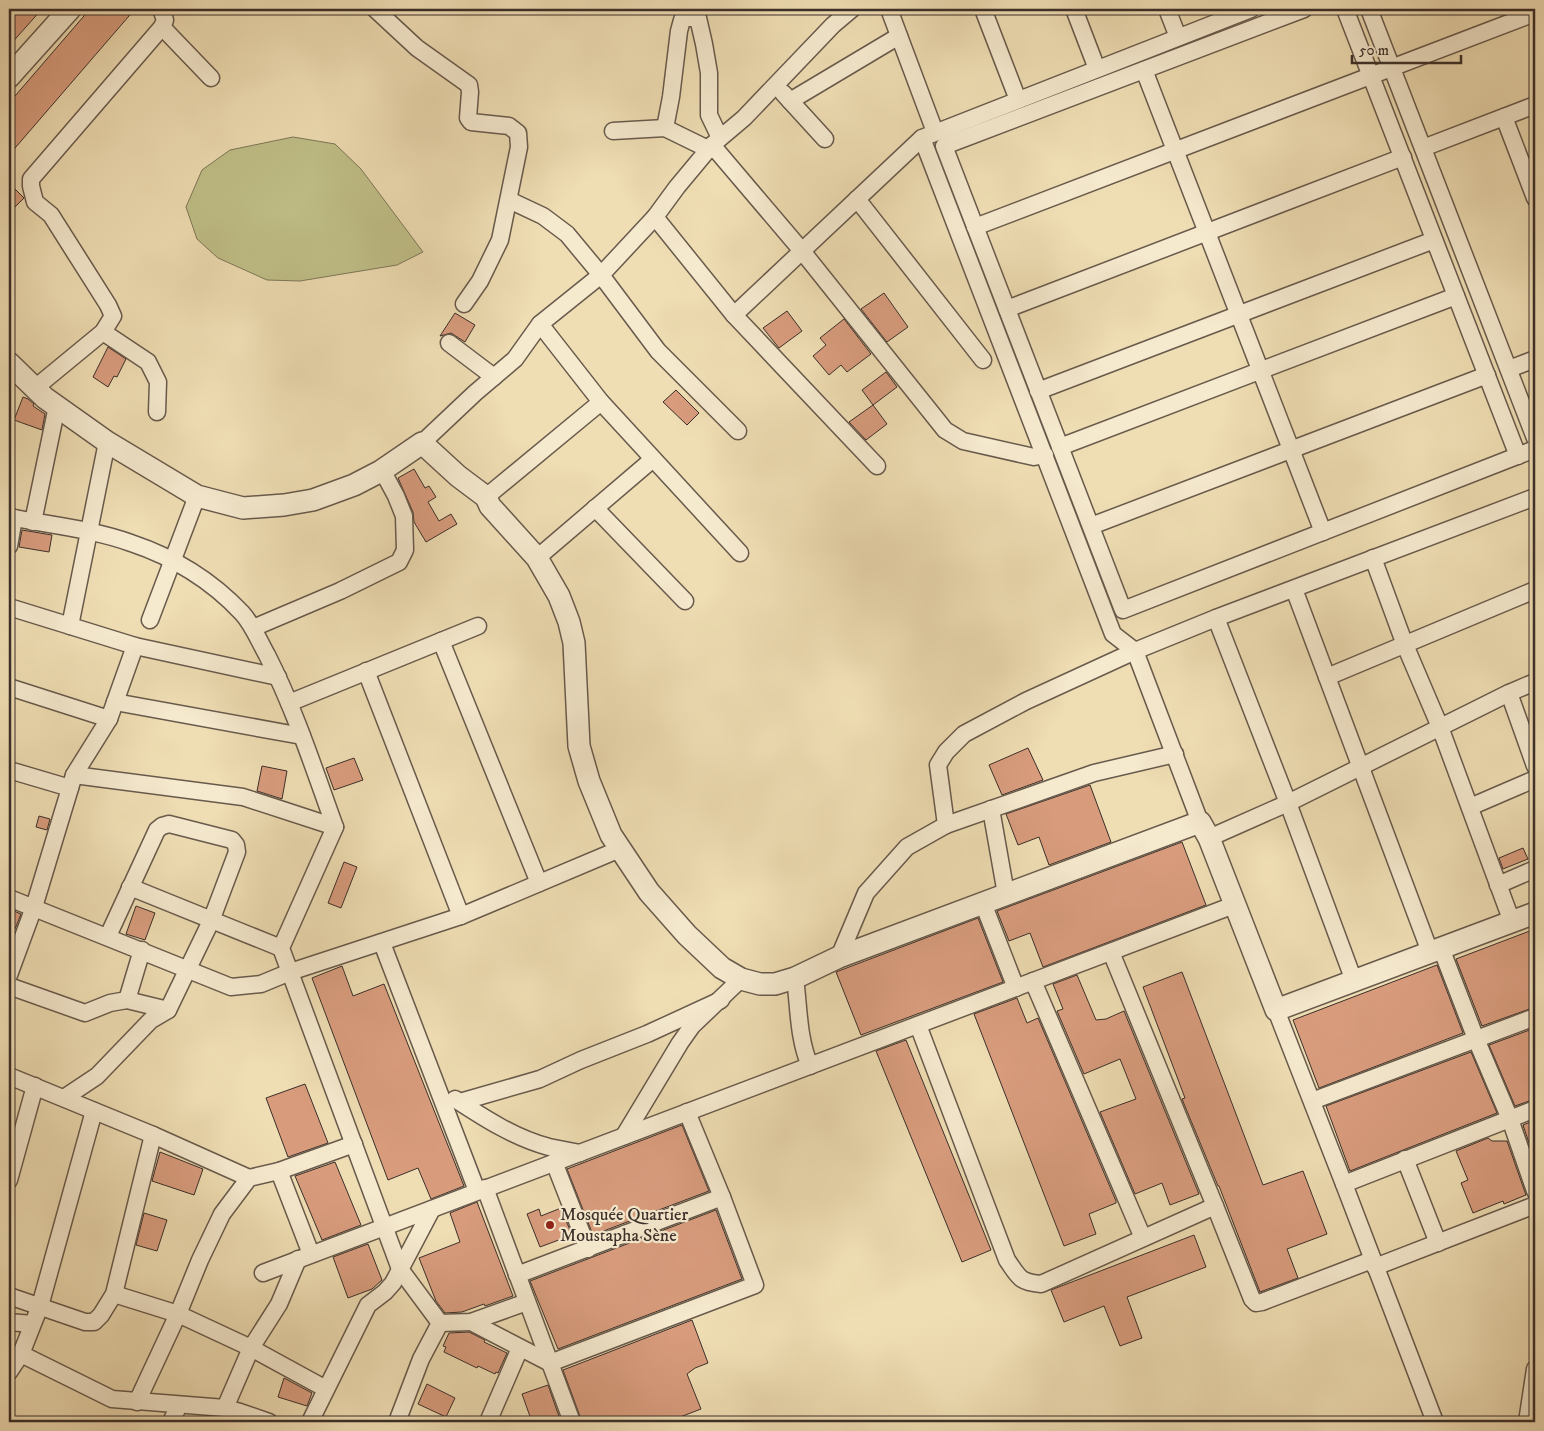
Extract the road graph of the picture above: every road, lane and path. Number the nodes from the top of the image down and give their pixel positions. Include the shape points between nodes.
1 (70, 9) edge
2 (161, 9) edge
3 (375, 9) edge
4 (852, 9) edge
5 (889, 9) edge
6 (983, 9) edge
7 (1074, 9) edge
8 (1167, 9) edge
9 (1251, 9) edge
10 (1304, 9) edge
11 (1345, 9) edge
12 (1370, 9) edge
13 (1535, 14) edge
14 (162, 27) junction
15 (899, 36) junction
16 (1178, 37) junction
17 (1392, 68) junction
18 (1097, 69) junction
19 (1144, 70) junction
20 (1371, 76) junction
21 (9, 77) edge
22 (211, 78) dead end
23 (776, 86) junction
24 (1018, 100) junction
25 (790, 101) junction
26 (1535, 105) edge
27 (1504, 117) junction
28 (665, 128) junction
29 (613, 131) dead end
30 (928, 135) junction
31 (825, 139) dead end
32 (713, 144) junction
33 (1423, 148) junction
34 (1176, 150) junction
35 (1403, 158) junction
36 (857, 198) junction
37 (1535, 198) edge
38 (509, 200) junction
39 (655, 217) junction
40 (975, 227) junction
41 (1207, 232) junction
42 (1434, 240) junction
43 (802, 251) junction
44 (601, 275) junction
45 (1456, 296) junction
46 (464, 304) dead end
47 (1007, 309) junction
48 (1239, 314) junction
49 (734, 315) junction
50 (540, 324) junction
51 (103, 332) junction
52 (449, 343) dead end
53 (1535, 359) edge
54 (983, 360) dead end
55 (9, 363) edge
56 (1509, 369) junction
57 (1261, 371) junction
58 (1487, 375) junction
59 (494, 377) junction
60 (35, 388) junction
61 (1038, 391) junction
62 (601, 402) junction
63 (57, 406) junction
64 (157, 412) dead end
65 (738, 431) dead end
66 (1535, 438) edge
67 (107, 442) junction
68 (422, 443) junction
69 (1060, 447) junction
70 (1535, 449) edge
71 (1291, 450) junction
72 (1045, 455) junction
73 (1518, 456) junction
74 (653, 459) junction
75 (877, 466) dead end
76 (382, 470) junction
77 (197, 496) junction
78 (486, 497) junction
79 (1535, 497) edge
80 (595, 508) junction
81 (11, 518) edge
82 (34, 522) junction
83 (1091, 526) junction
84 (89, 532) junction
85 (1323, 532) junction
86 (9, 546) edge
87 (740, 553) dead end
88 (537, 558) junction
89 (1373, 558) junction
90 (173, 560) junction
91 (1294, 589) junction
92 (1535, 590) edge
93 (686, 601) dead end
94 (9, 607) edge
95 (1216, 618) junction
96 (150, 620) dead end
97 (70, 626) junction
98 (478, 626) dead end
99 (253, 628) junction
100 (441, 641) junction
101 (1405, 645) junction
102 (135, 646) junction
103 (1135, 651) junction
104 (366, 671) junction
105 (278, 677) junction
106 (1327, 677) junction
107 (1535, 682) edge
108 (9, 687) edge
109 (1509, 693) junction
110 (115, 702) junction
111 (289, 703) junction
112 (109, 719) junction
113 (1440, 727) junction
114 (302, 736) junction
115 (1175, 754) junction
116 (1360, 766) junction
117 (1535, 766) edge
118 (9, 770) edge
119 (1535, 779) edge
120 (72, 781) junction
121 (1288, 803) junction
122 (1470, 808) junction
123 (991, 809) junction
124 (946, 825) junction
125 (335, 827) junction
126 (1204, 830) junction
127 (620, 849) junction
128 (1535, 869) edge
129 (539, 883) junction
130 (1498, 885) junction
131 (130, 888) junction
132 (1006, 894) junction
133 (9, 898) edge
134 (983, 903) junction
135 (1234, 905) junction
136 (34, 907) junction
137 (1535, 913) edge
138 (461, 916) junction
139 (211, 921) junction
140 (1512, 922) junction
141 (108, 936) junction
142 (382, 943) junction
143 (281, 948) junction
144 (142, 950) junction
145 (1436, 950) junction
146 (1111, 952) junction
147 (839, 957) junction
148 (188, 969) junction
149 (290, 972) junction
150 (9, 975) edge
151 (795, 978) junction
152 (741, 979) junction
153 (1033, 981) junction
154 (1354, 981) junction
155 (9, 986) edge
156 (1016, 988) junction
157 (127, 1000) junction
158 (720, 1000) junction
159 (168, 1010) junction
160 (1276, 1010) junction
161 (1535, 1017) edge
162 (918, 1025) junction
163 (1476, 1039) junction
164 (810, 1066) junction
165 (9, 1076) edge
166 (35, 1086) junction
167 (436, 1086) junction
168 (64, 1098) junction
169 (1312, 1101) junction
170 (460, 1102) junction
171 (1535, 1109) edge
172 (94, 1111) junction
173 (687, 1112) junction
174 (1510, 1119) junction
175 (153, 1135) junction
176 (624, 1136) junction
177 (354, 1144) junction
178 (580, 1152) junction
179 (1405, 1159) junction
180 (554, 1162) junction
181 (279, 1171) junction
182 (249, 1178) junction
183 (9, 1180) edge
184 (1344, 1184) junction
185 (481, 1190) junction
186 (1535, 1191) edge
187 (722, 1198) junction
188 (1535, 1205) edge
189 (1215, 1206) junction
190 (432, 1208) junction
191 (385, 1226) junction
192 (1143, 1238) junction
193 (1438, 1243) junction
194 (588, 1249) junction
195 (304, 1257) junction
196 (1373, 1263) junction
197 (400, 1270) junction
198 (263, 1273) dead end
199 (517, 1276) junction
200 (114, 1294) junction
201 (9, 1296) edge
202 (527, 1302) junction
203 (40, 1306) junction
204 (178, 1314) junction
205 (9, 1322) edge
206 (470, 1322) junction
207 (440, 1323) junction
208 (32, 1324) junction
209 (251, 1348) junction
210 (520, 1348) junction
211 (15, 1356) edge
212 (550, 1363) junction
213 (1535, 1369) edge
214 (9, 1372) edge
215 (326, 1389) junction
216 (137, 1402) junction
217 (179, 1405) junction
218 (225, 1408) junction
219 (401, 1421) edge
220 (171, 1422) edge
221 (269, 1422) edge
222 (310, 1422) edge
223 (488, 1422) edge
224 (572, 1422) edge
225 (1435, 1422) edge
226 (1528, 1422) edge

1 - 21 street
2 - 14 street
3 - 38 street via 417,48 469,85 468,118 471,122 509,126 518,133 519,147
4 - 23 street
5 - 15 street
6 - 24 street
7 - 18 street
8 - 16 street
9 - 16 street
10 - 19 street
11 - 20 street
12 - 17 street
13 - 17 street
14 - 22 street
14 - 51 street via 31,179 35,202 51,215 108,305 113,316
15 - 25 street
15 - 30 street
16 - 18 street
17 - 20 street
17 - 33 street
18 - 24 street
19 - 34 street
19 - 40 street via 944,146
20 - 34 street
20 - 35 street
23 - 25 street
23 - 32 street
24 - 30 street
25 - 31 street
26 - 27 street
27 - 33 street
27 - 37 street
28 - 29 street
28 - 32 street
28 - 32 street via 682,20 698,18 709,74
30 - 36 street
30 - 72 street
32 - 39 street
32 - 43 street
33 - 56 street
34 - 40 street
34 - 41 street
35 - 41 street
35 - 42 street
36 - 43 street
36 - 54 street
38 - 44 street via 543,216 568,234
38 - 46 street via 500,240 480,281
39 - 44 street
39 - 49 street
40 - 47 street
41 - 47 street
41 - 48 street
42 - 45 street
42 - 48 street
43 - 49 street
43 - 72 street via 946,430 963,441 1034,457
44 - 50 street
44 - 65 street via 658,351
45 - 57 street
45 - 58 street
47 - 61 street
48 - 57 street
48 - 61 street
49 - 75 street
50 - 59 street via 515,359
50 - 62 street
51 - 60 street
51 - 64 street via 148,362 158,382
52 - 59 street
53 - 56 street
55 - 60 street
56 - 66 street
57 - 69 street
57 - 71 street
58 - 71 street
58 - 73 street
59 - 68 street
60 - 63 street
61 - 69 street
62 - 74 street
62 - 78 street
63 - 67 street
63 - 82 street
67 - 77 street
67 - 84 street
68 - 76 street
68 - 78 street
69 - 83 street
70 - 73 street
71 - 83 street
71 - 85 street
72 - 103 street via 1113,634
73 - 85 street
74 - 80 street
74 - 87 street
76 - 77 street via 354,486 313,500 284,505 243,508
76 - 99 street via 404,516 405,550 399,562
77 - 90 street
78 - 88 street via 490,506
79 - 89 street
80 - 88 street
80 - 93 street
81 - 82 street
81 - 86 street
82 - 84 street
83 - 85 street via 1123,610
84 - 90 street via 130,542
84 - 97 street
88 - 127 street via 559,596 569,622 574,644 579,746 600,810
89 - 91 street
89 - 101 street
90 - 96 street
90 - 99 street via 201,577
91 - 95 street
91 - 106 street
92 - 101 street
94 - 97 street
95 - 103 street
95 - 121 street
97 - 102 street
98 - 100 street
99 - 105 street
100 - 104 street
100 - 129 street
101 - 106 street
101 - 113 street
102 - 105 street
102 - 110 street
103 - 115 street
103 - 124 street via 1026,701 964,734 946,752 938,766
104 - 111 street
104 - 138 street
105 - 111 street
106 - 116 street
107 - 109 street
108 - 112 street
109 - 113 street
109 - 117 street
110 - 112 street
110 - 114 street
111 - 114 street
112 - 120 street
113 - 116 street
113 - 122 street
114 - 125 street
115 - 123 street via 1094,773
115 - 126 street
116 - 121 street
116 - 145 street
118 - 120 street
119 - 122 street
120 - 125 street via 243,797
120 - 136 street
121 - 126 street
121 - 154 street
122 - 130 street
123 - 124 street
123 - 132 street
124 - 147 street via 907,847 866,893
125 - 143 street
126 - 132 street
126 - 135 street
127 - 129 street
127 - 152 street via 649,892 687,935 722,968
128 - 130 street
129 - 138 street
130 - 140 street
131 - 139 street
131 - 139 street via 157,830 162,826 169,824 232,840 237,852
131 - 141 street
132 - 134 street
133 - 136 street
134 - 147 street
134 - 156 street
135 - 146 street
135 - 160 street
136 - 141 street
136 - 150 street
137 - 140 street
138 - 142 street
139 - 143 street
139 - 148 street
140 - 145 street
141 - 144 street
142 - 149 street
142 - 167 street
143 - 149 street
144 - 148 street
144 - 157 street
145 - 154 street
145 - 163 street
146 - 153 street
146 - 189 street
147 - 151 street
148 - 149 street via 231,987 261,984
148 - 159 street
149 - 177 street
151 - 152 street via 775,984
151 - 164 street via 804,1052
152 - 158 street
153 - 156 street
153 - 192 street
154 - 160 street
155 - 157 street via 85,1013
156 - 162 street
157 - 159 street
158 - 170 street via 540,1079
158 - 176 street via 692,1026
159 - 168 street via 151,1020 98,1076
160 - 169 street
161 - 163 street
162 - 164 street
162 - 192 street via 1007,1260 1020,1278 1028,1283 1041,1284
163 - 169 street
163 - 174 street
164 - 173 street
165 - 166 street
166 - 168 street
166 - 183 street
167 - 170 street
167 - 185 street
168 - 172 street
169 - 184 street
170 - 178 street via 528,1140
171 - 174 street
172 - 175 street
172 - 203 street
173 - 176 street
173 - 187 street
174 - 179 street
174 - 186 street
175 - 182 street
175 - 200 street
176 - 178 street
177 - 181 street
177 - 191 street
178 - 180 street
179 - 184 street
179 - 193 street
180 - 185 street
180 - 194 street
181 - 182 street
181 - 195 street
182 - 204 street via 222,1214
184 - 196 street
185 - 190 street
185 - 199 street
187 - 194 street
187 - 212 street via 755,1285
188 - 193 street
189 - 192 street
189 - 196 street via 1256,1303
190 - 191 street
190 - 197 street
191 - 195 street
191 - 197 street
193 - 196 street
194 - 199 street
195 - 198 street
195 - 209 street
196 - 225 street
197 - 207 street
197 - 215 street via 385,1292 368,1305
199 - 202 street
200 - 203 street via 94,1322 85,1322
200 - 204 street
201 - 203 street
202 - 206 street
202 - 212 street
203 - 208 street
204 - 209 street
204 - 216 street
205 - 208 street
206 - 207 street
206 - 210 street
207 - 219 street via 420,1359
208 - 211 street
209 - 215 street
209 - 218 street
210 - 212 street
210 - 223 street
211 - 214 street
211 - 216 street via 112,1399
212 - 224 street
213 - 226 street
215 - 222 street
216 - 217 street
217 - 218 street
217 - 220 street
218 - 221 street

